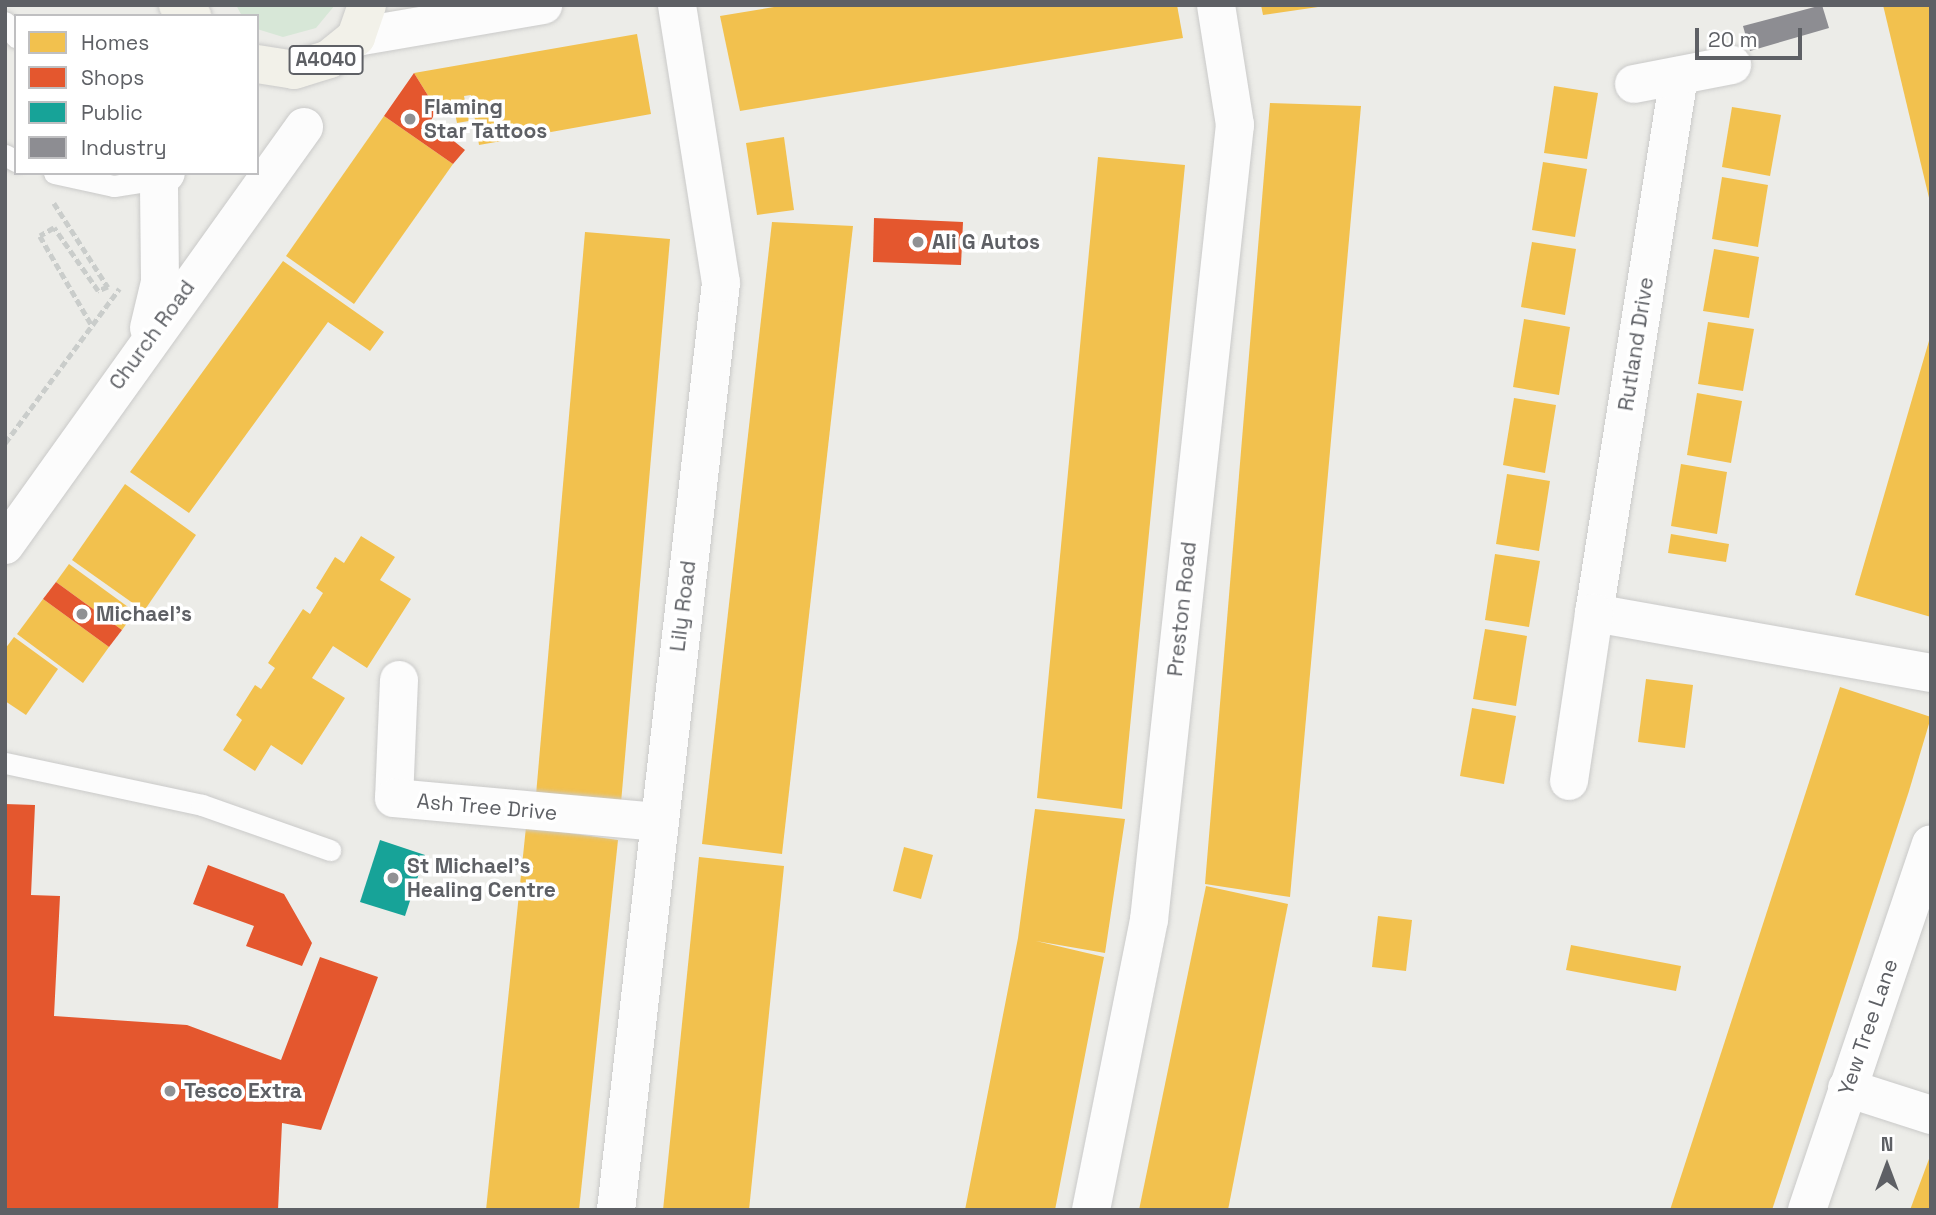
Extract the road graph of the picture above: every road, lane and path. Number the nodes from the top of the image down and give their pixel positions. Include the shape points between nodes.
1 (543, 5) edge
2 (677, 5) edge
3 (1216, 5) edge
4 (361, 21) edge
5 (259, 64) edge
6 (1732, 65) dead end
7 (1678, 76) junction
8 (1634, 84) dead end
9 (304, 127) dead end
10 (163, 176) edge
11 (78, 177) edge
12 (52, 180) edge
13 (121, 285) dead end
14 (91, 324) junction
15 (145, 343) junction
16 (5, 443) edge
17 (5, 545) edge
18 (1594, 613) junction
19 (1931, 673) edge
20 (399, 680) dead end
21 (5, 762) edge
22 (1569, 781) dead end
23 (657, 822) junction
24 (1931, 844) edge
25 (330, 850) dead end
26 (1847, 1088) junction
27 (1931, 1115) edge
28 (616, 1210) edge
29 (1091, 1210) edge
30 (1807, 1210) edge

1 - 4 street
2 - 23 street, Lily Road via 721,283
3 - 29 street, Preston Road via 1233,139 1149,920
4 - 5 main road, A4040 via 311,67
6 - 7 street
7 - 8 street
7 - 18 street, Rutland Drive
9 - 15 street, Church Road
10 - 11 lane via 114,186
10 - 15 street via 160,282
11 - 12 lane
12 - 14 path via 57,213 108,287 97,291 54,228 40,236
13 - 14 path
14 - 16 path
15 - 17 street, Church Road
18 - 19 street
18 - 22 street, Rutland Drive
20 - 23 street, Ash Tree Drive via 394,798
21 - 25 lane via 202,805
23 - 28 street, Lily Road
24 - 26 street, Yew Tree Lane
26 - 27 street
26 - 30 street, Yew Tree Lane

